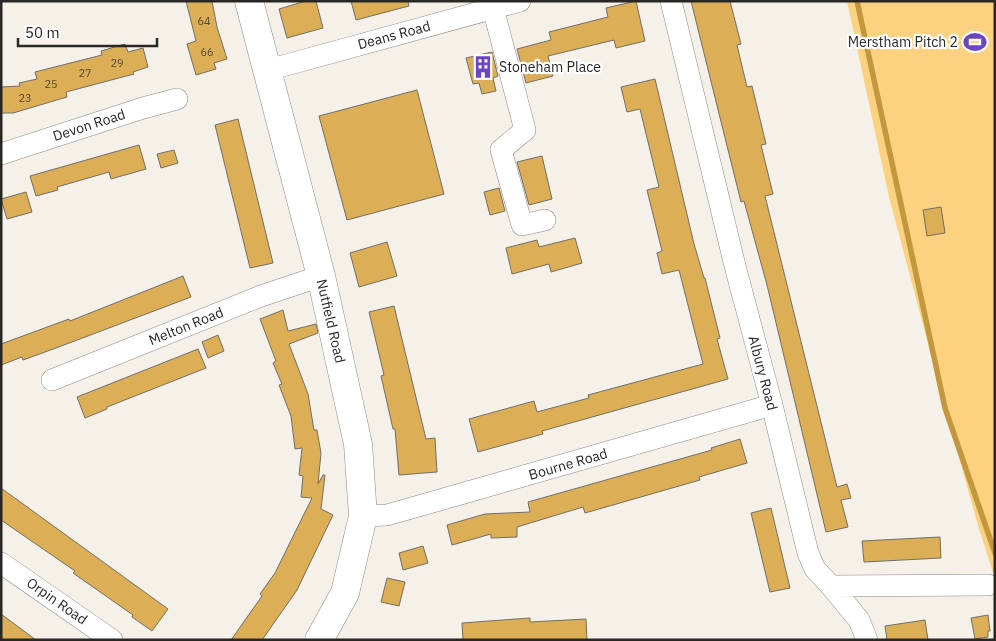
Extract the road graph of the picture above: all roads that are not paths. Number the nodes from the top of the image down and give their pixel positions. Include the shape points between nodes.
1 (249, 1) edge
2 (520, 1) edge
3 (671, 1) edge
4 (493, 8) junction
5 (268, 70) junction
6 (177, 99) dead end
7 (1, 154) edge
8 (545, 220) dead end
9 (321, 276) junction
10 (52, 380) dead end
11 (772, 406) junction
12 (363, 516) junction
13 (1, 563) edge
14 (831, 586) junction
15 (988, 586) dead end
16 (112, 640) edge
17 (319, 640) edge
18 (867, 640) edge

1 - 5 street, Nutfield Road
2 - 4 street, Deans Road
3 - 11 street, Albury Road
4 - 5 street, Deans Road
4 - 8 street via 525,130 501,150 522,225
5 - 9 street, Nutfield Road
6 - 7 street, Devon Road
9 - 10 street, Melton Road via 261,296
9 - 12 street, Nutfield Road via 358,444
11 - 12 street, Bourne Road via 387,515
11 - 14 street, Albury Road via 810,560
12 - 17 street, Nutfield Road via 345,592
13 - 16 street, Orpin Road
14 - 15 street
14 - 18 street, Albury Road via 858,620

